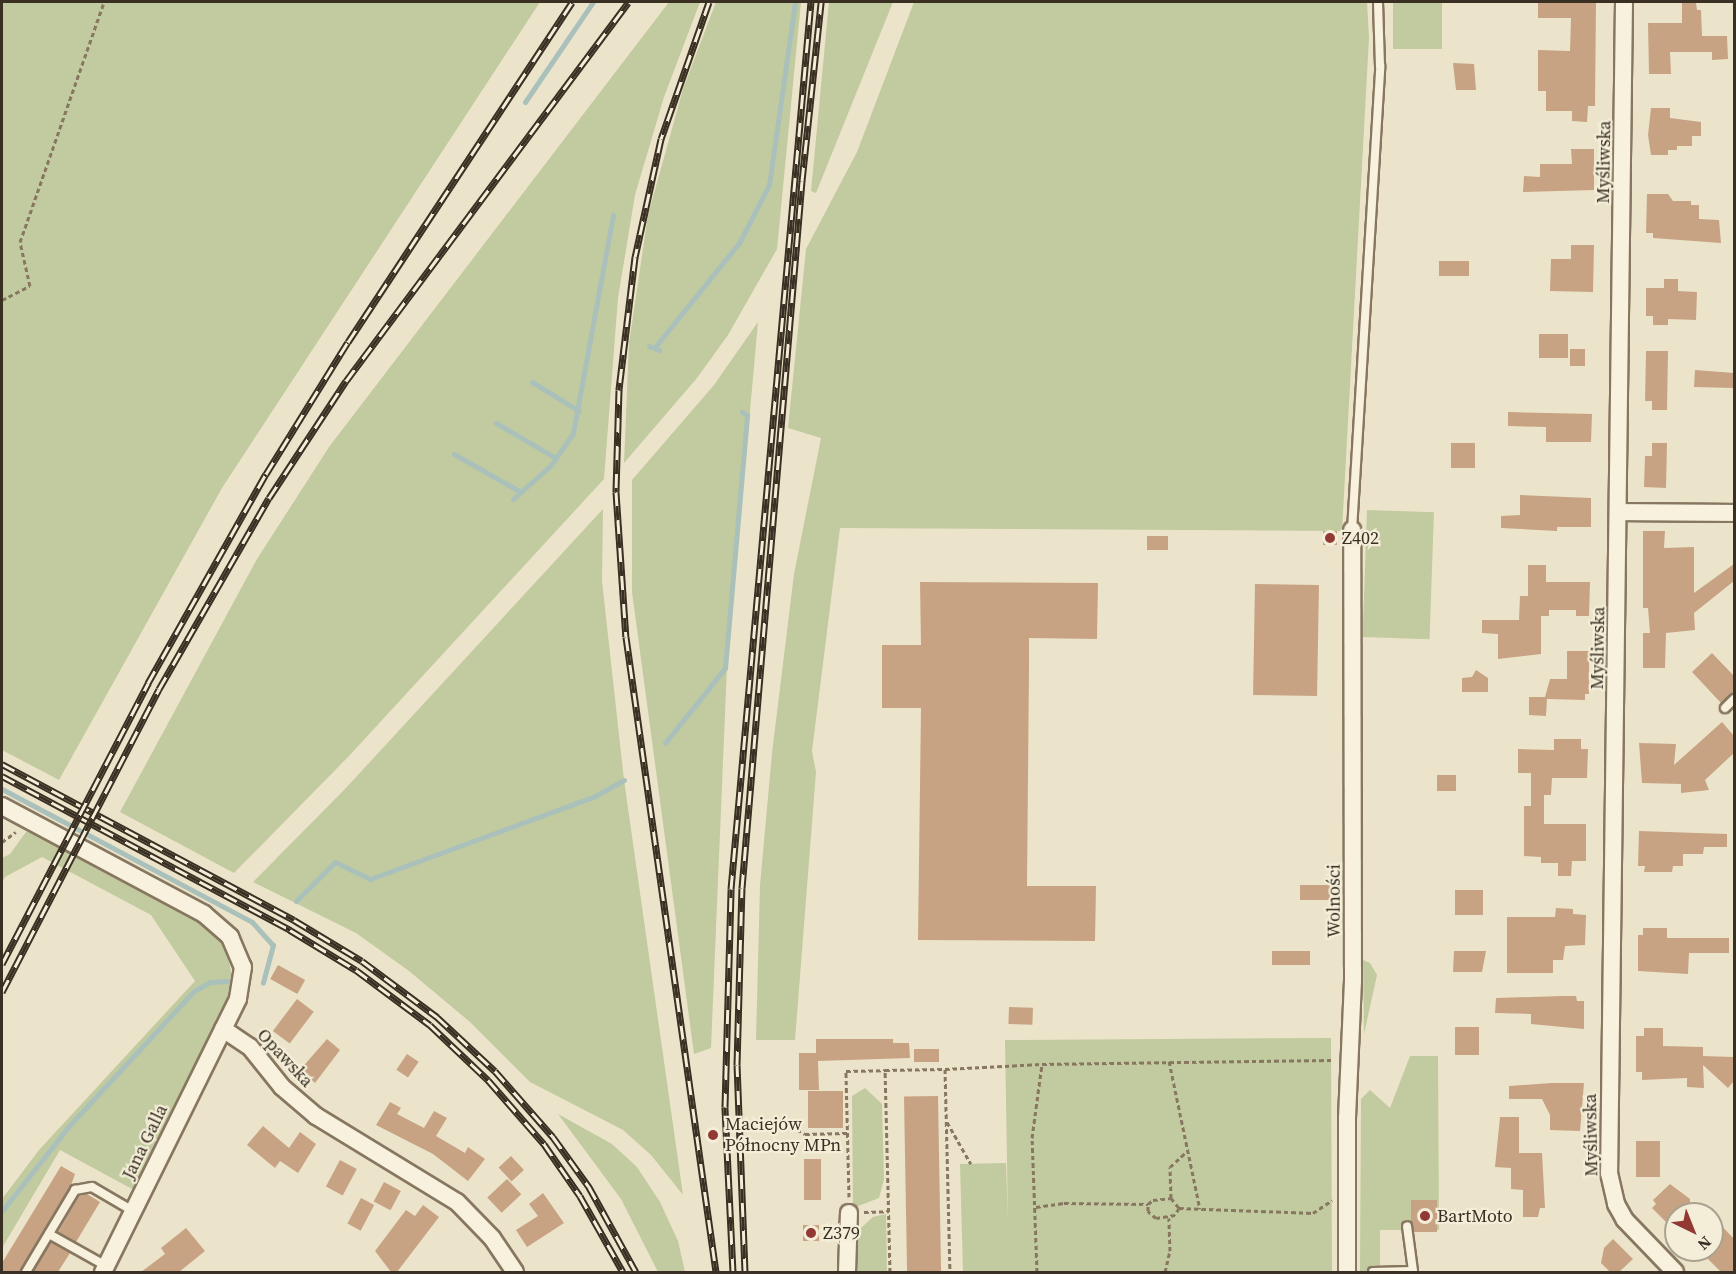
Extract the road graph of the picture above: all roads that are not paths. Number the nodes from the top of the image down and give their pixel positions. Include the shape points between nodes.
1 (1378, 2) edge
2 (1624, 2) edge
3 (1619, 512) junction
4 (1734, 513) edge
5 (1352, 530) joint
6 (1734, 699) edge
7 (1725, 708) dead end
8 (2, 806) edge
9 (223, 1029) junction
10 (133, 1211) junction
11 (849, 1213) road end
12 (1407, 1226) dead end
13 (49, 1234) junction
14 (104, 1269) edge
15 (26, 1272) edge
16 (515, 1272) edge
17 (847, 1272) edge
18 (1347, 1272) edge
19 (1373, 1272) edge
20 (1675, 1272) edge

1 - 5 lane via 1380,66
2 - 3 street, Myśliwska
3 - 4 street
3 - 20 street, Myśliwska via 1609,1173 1616,1204 1625,1220
5 - 18 street, Wolności via 1353,981 1347,1118
6 - 7 lane
8 - 9 street via 204,914 230,937 238,950 242,980
9 - 10 street, Jana Galla
9 - 16 street, Opawska via 250,1047 282,1087 316,1116 457,1202 492,1238
10 - 13 lane via 101,1191 82,1187 75,1190
10 - 14 street, Jana Galla
11 - 17 street
12 - 19 lane via 1413,1271
13 - 14 lane
13 - 15 lane

